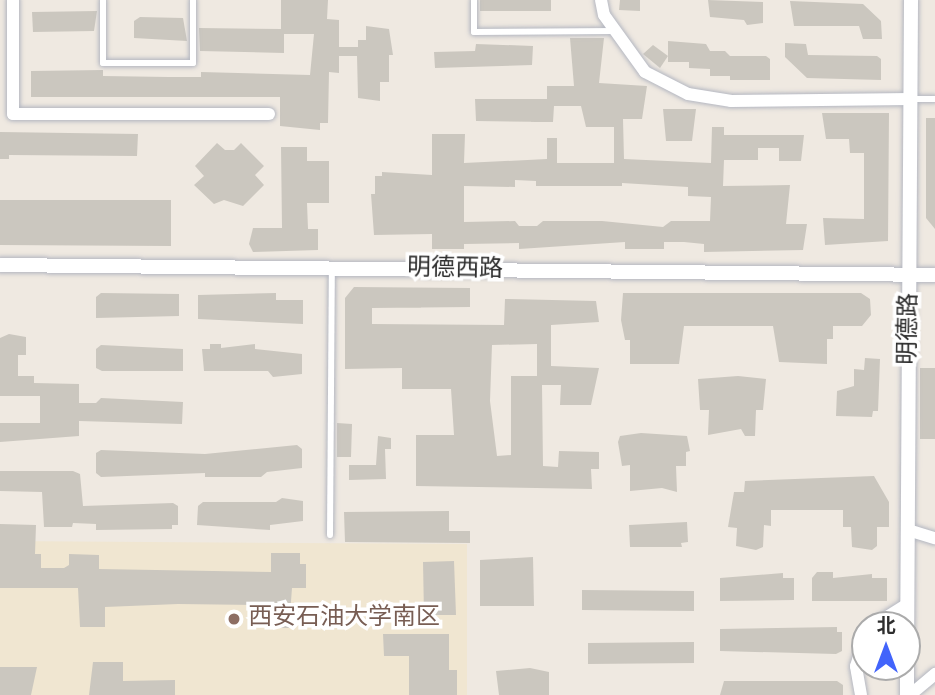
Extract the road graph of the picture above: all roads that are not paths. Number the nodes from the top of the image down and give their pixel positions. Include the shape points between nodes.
1 (13, 0) edge
2 (103, 0) edge
3 (193, 0) edge
4 (474, 0) edge
5 (601, 0) edge
6 (912, 0) edge
7 (615, 31) junction
8 (6, 50) edge
9 (911, 99) junction
10 (935, 99) edge
11 (269, 114) dead end
12 (0, 265) edge
13 (332, 268) junction
14 (911, 275) junction
15 (935, 275) edge
16 (908, 530) junction
17 (330, 535) dead end
18 (935, 538) edge
19 (908, 604) junction
20 (897, 611) edge
21 (908, 611) edge
22 (935, 674) edge
23 (908, 695) edge

1 - 8 street
2 - 3 lane via 103,63 193,63
4 - 7 lane via 474,32
5 - 7 street
6 - 9 street, 明德路
7 - 9 street via 645,72 688,94 731,101
8 - 11 street via 13,114
9 - 10 lane
9 - 14 street, 明德路
12 - 13 street, 明德西路
13 - 14 street, 明德西路
13 - 17 lane
14 - 15 street, 明德西路
14 - 16 street, 明德路
16 - 18 street
16 - 19 street, 明德路
19 - 20 street
19 - 21 street, 明德路
22 - 23 street

